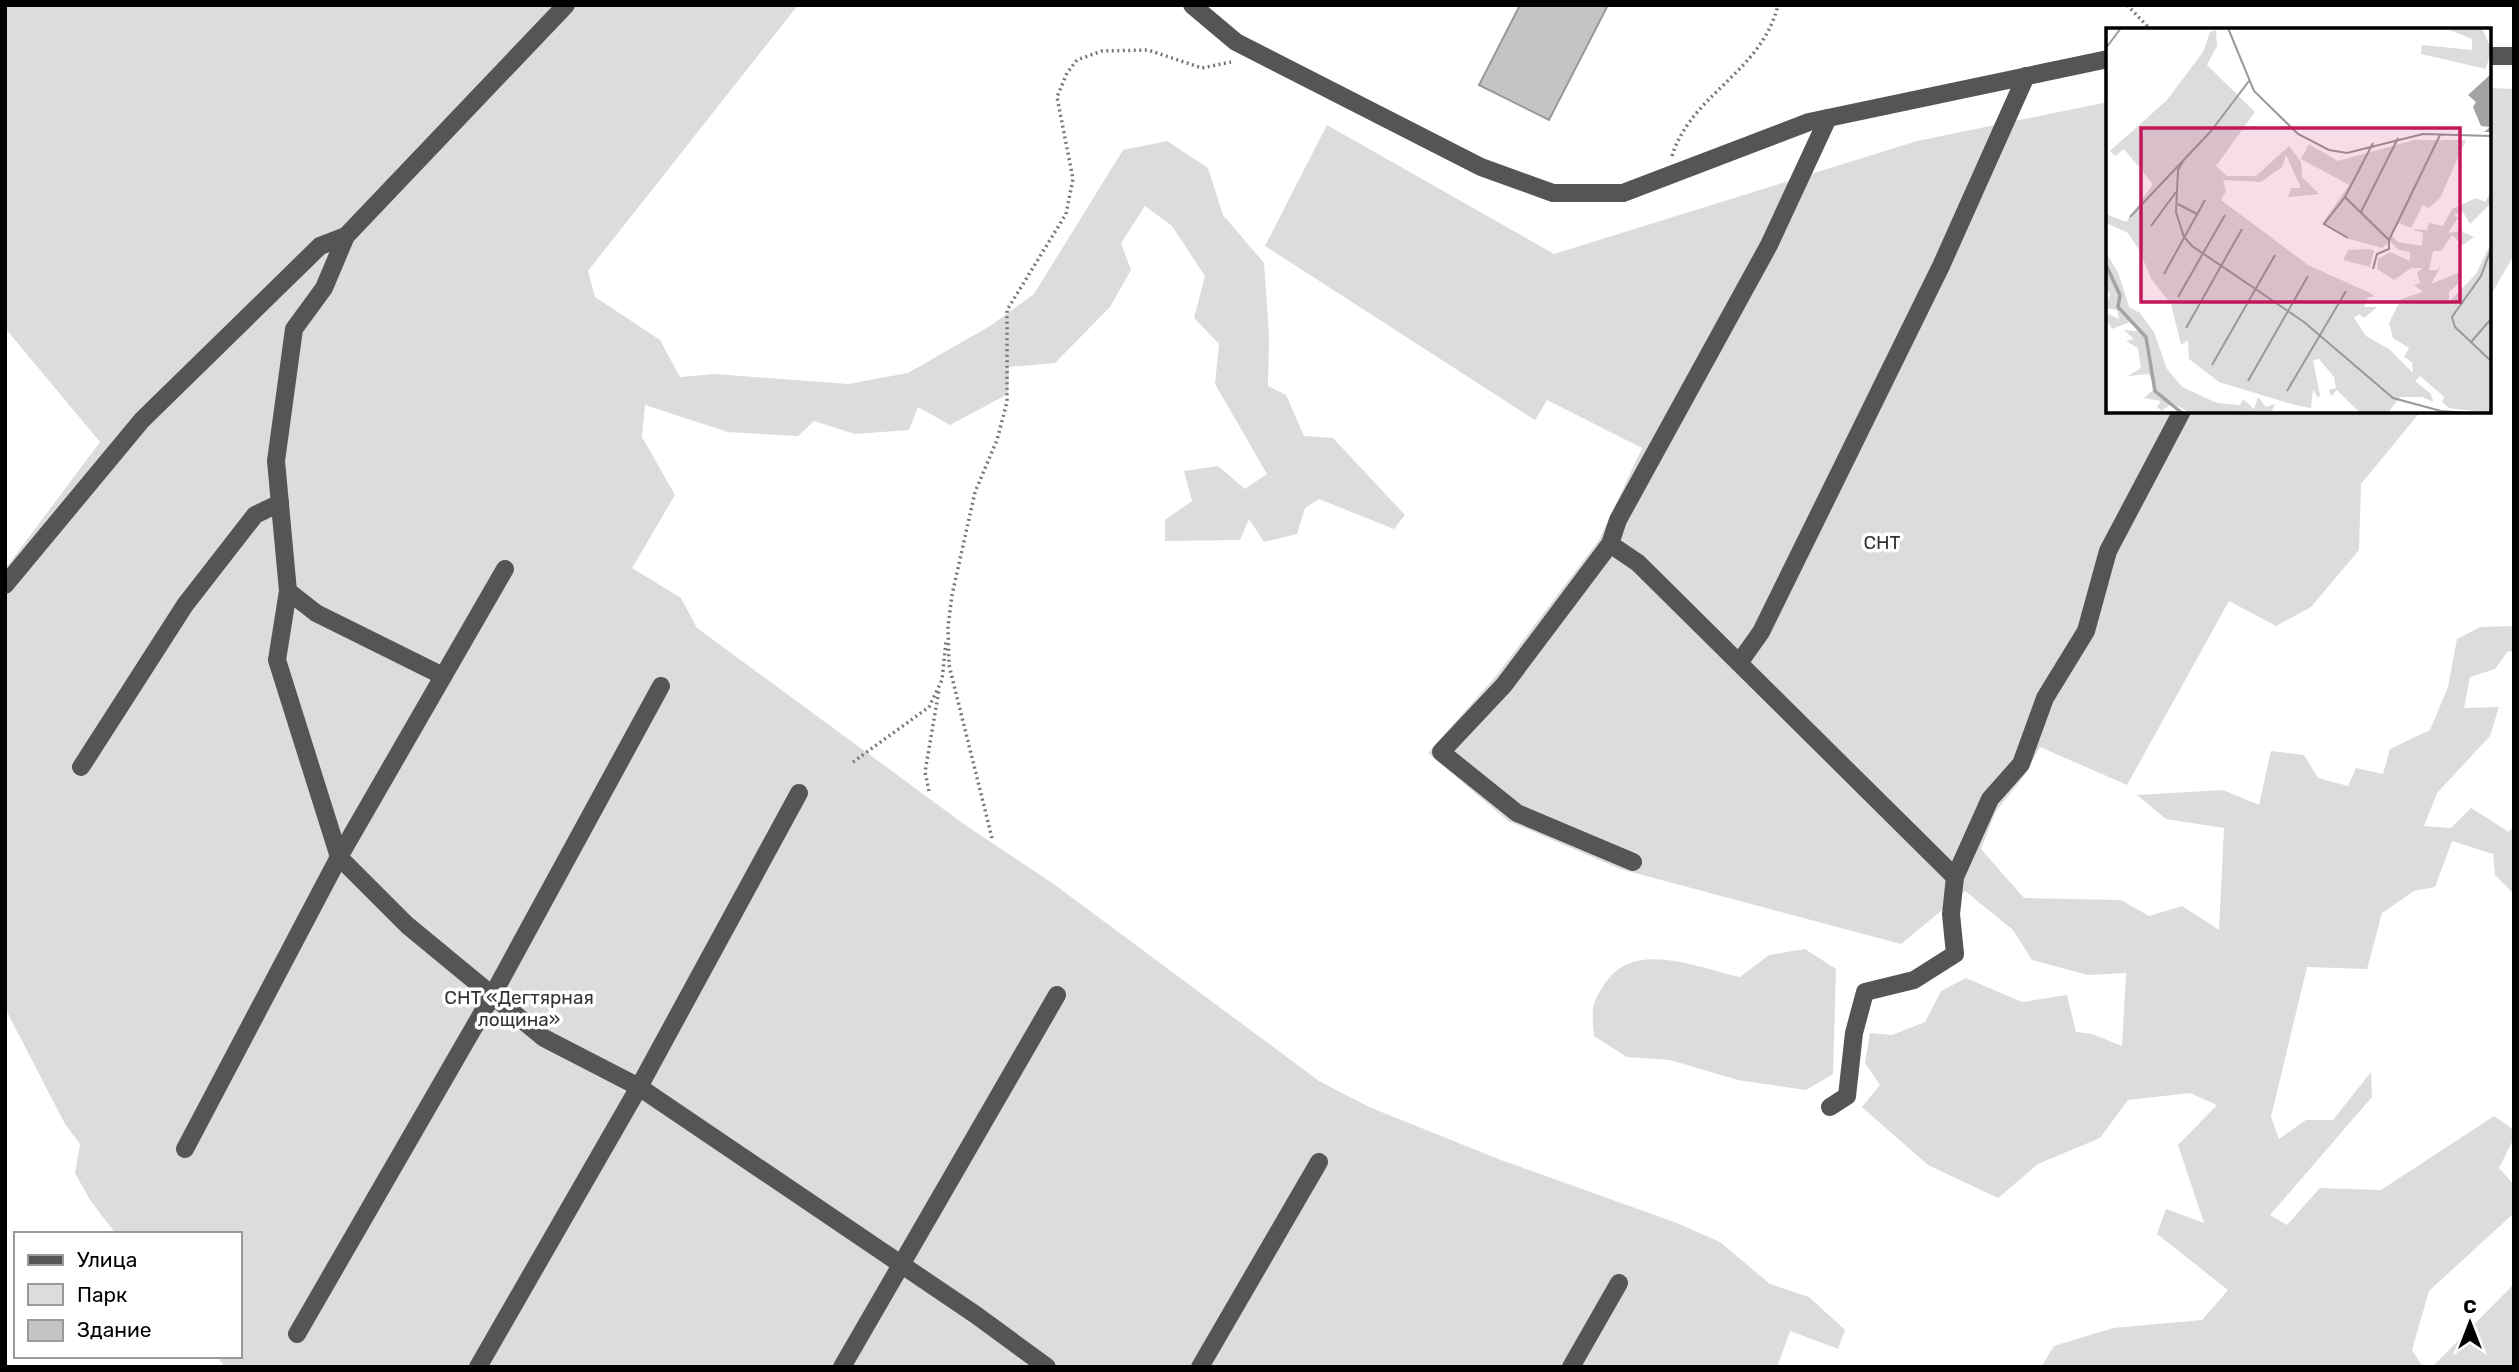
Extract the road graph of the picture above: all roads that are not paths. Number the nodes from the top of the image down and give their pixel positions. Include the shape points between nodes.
1 (566, 5) edge
2 (1192, 5) edge
3 (2491, 56) edge
4 (2514, 56) edge
5 (2106, 59) edge
6 (2026, 76) junction
7 (1828, 118) junction
8 (346, 236) junction
9 (2181, 413) edge
10 (280, 503) junction
11 (1610, 544) junction
12 (505, 569) dead end
13 (5, 586) edge
14 (288, 591) junction
15 (1739, 663) junction
16 (443, 676) junction
17 (661, 686) dead end
18 (81, 767) dead end
19 (799, 793) dead end
20 (338, 857) junction
21 (1633, 863) dead end
22 (1955, 877) junction
23 (1057, 995) dead end
24 (492, 996) junction
25 (639, 1087) junction
26 (1830, 1107) dead end
27 (185, 1149) dead end
28 (1319, 1162) dead end
29 (899, 1264) junction
30 (1619, 1283) dead end
31 (297, 1334) dead end
32 (478, 1367) edge
33 (842, 1367) edge
34 (1047, 1367) edge
35 (1200, 1367) edge
36 (1571, 1367) edge

1 - 8 street
2 - 7 street via 1236,42 1260,55 1481,167 1553,193 1623,193
3 - 4 street
5 - 6 street
6 - 7 street
6 - 15 street via 1941,266 1760,632
7 - 11 street via 1769,245 1618,520
8 - 10 street via 324,288 294,329 276,461
8 - 13 street via 320,246 142,420
9 - 22 street via 2108,551 2086,631 2045,698 2021,764 1990,799
10 - 14 street
10 - 18 street via 255,515 185,605
11 - 15 street via 1638,563
11 - 21 street via 1504,685 1441,752 1517,813
12 - 16 street
14 - 16 street via 316,613
14 - 20 street via 277,660
15 - 22 street
16 - 20 street
17 - 24 street
19 - 25 street
20 - 24 street via 407,925
20 - 27 street
22 - 26 street via 1951,914 1955,954 1914,980 1865,992 1854,1033 1847,1096
23 - 29 street
24 - 25 street via 544,1038
24 - 31 street
25 - 29 street
25 - 32 street
28 - 35 street
29 - 33 street
29 - 34 street
30 - 36 street

